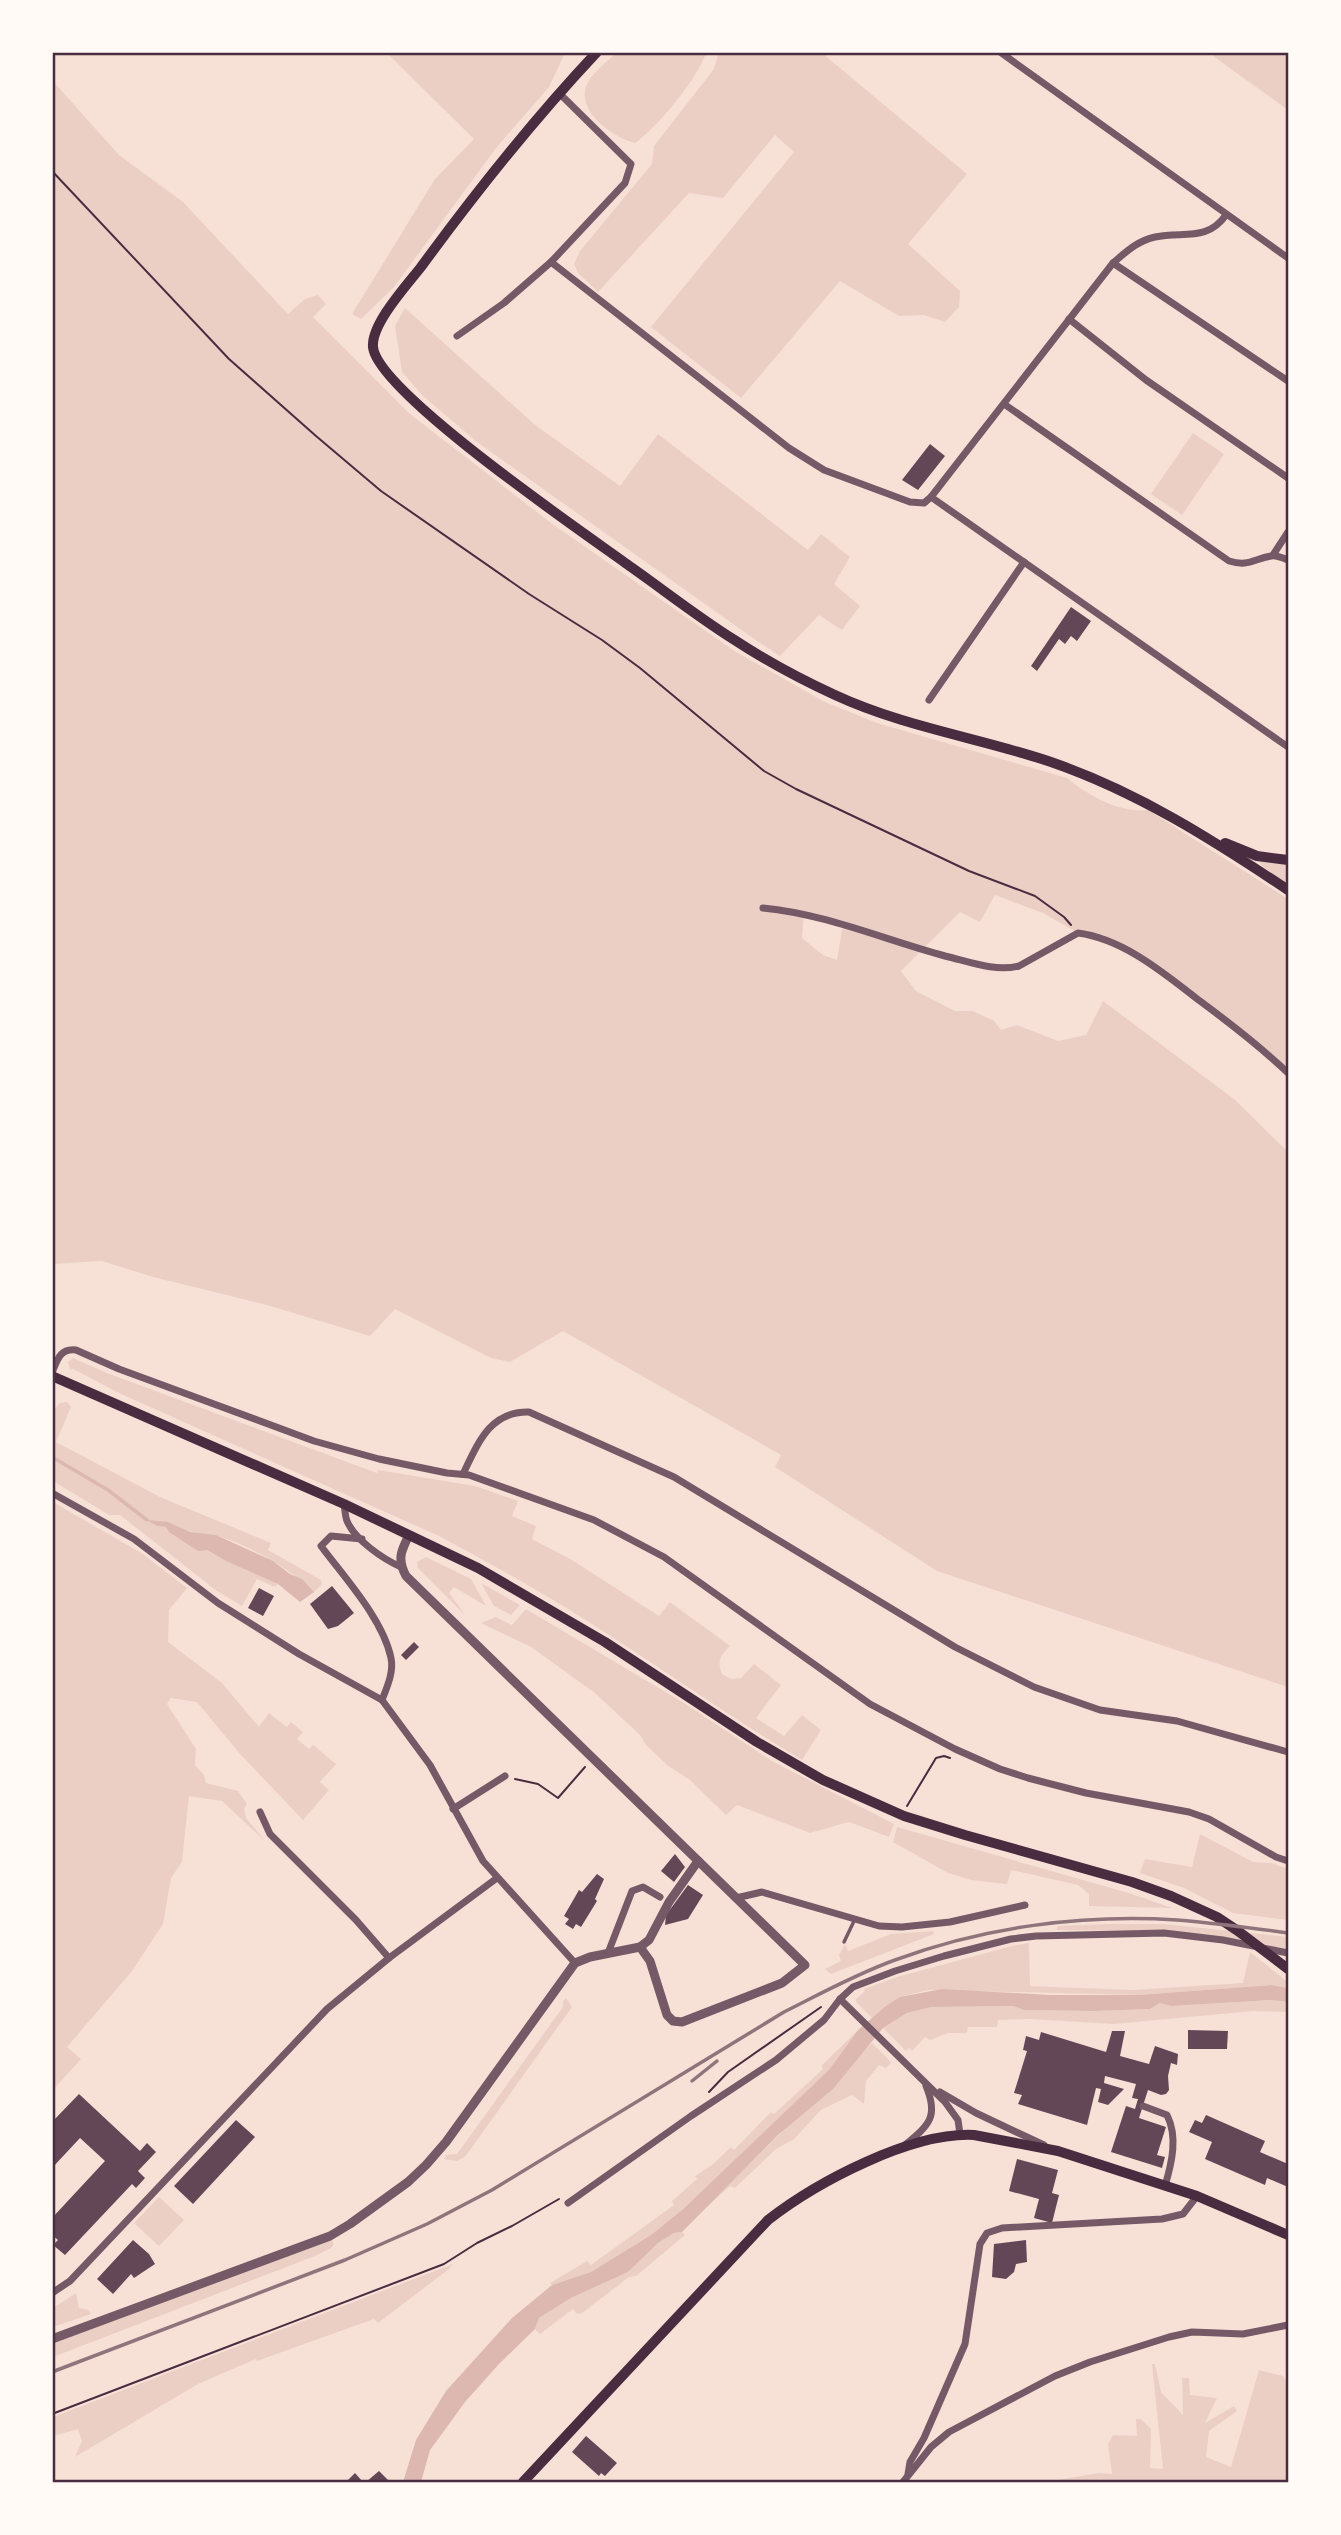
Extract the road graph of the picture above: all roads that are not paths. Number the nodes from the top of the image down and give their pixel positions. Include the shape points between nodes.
1 (597, 52) edge
2 (1000, 52) edge
3 (559, 93) junction
4 (1226, 215) junction
5 (1289, 258) edge
6 (551, 262) junction
7 (1113, 263) junction
8 (1069, 319) junction
9 (457, 336) dead end
10 (1289, 381) edge
11 (1004, 404) junction
12 (1289, 478) edge
13 (932, 497) junction
14 (1289, 532) edge
15 (1273, 555) junction
16 (1289, 560) edge
17 (1024, 562) junction
18 (929, 700) dead end
19 (1289, 747) edge
20 (1204, 834) junction
21 (1289, 860) edge
22 (1289, 890) edge
23 (762, 908) dead end
24 (1289, 1073) edge
25 (52, 1375) edge
26 (463, 1474) junction
27 (52, 1493) edge
28 (344, 1504) junction
29 (409, 1535) junction
30 (362, 1539) junction
31 (401, 1567) junction
32 (382, 1700) junction
33 (1289, 1752) edge
34 (505, 1776) road end
35 (453, 1809) junction
36 (260, 1812) dead end
37 (698, 1861) junction
38 (1289, 1861) edge
39 (497, 1878) junction
40 (660, 1897) dead end
41 (736, 1898) junction
42 (1025, 1905) dead end
43 (855, 1919) junction
44 (844, 1942) dead end
45 (640, 1947) junction
46 (608, 1953) junction
47 (1289, 1953) edge
48 (389, 1958) junction
49 (575, 1964) junction
50 (1289, 1969) edge
51 (840, 1999) junction
52 (927, 2084) junction
53 (1143, 2106) dead end
54 (960, 2134) junction
55 (901, 2148) junction
56 (1058, 2151) junction
57 (1166, 2186) junction
58 (1197, 2196) junction
59 (568, 2203) dead end
60 (1289, 2235) edge
61 (52, 2293) edge
62 (1289, 2325) edge
63 (52, 2339) edge
64 (908, 2474) junction
65 (523, 2483) edge
66 (903, 2483) edge

1 - 3 main road
2 - 4 street
3 - 6 street via 631,164 625,183
3 - 20 main road via 472,197 388,311 373,338 377,362 428,414 494,469 731,639 788,672 890,716 1051,762 1103,782
4 - 5 street
4 - 7 street via 1206,232 1155,237 1134,245
6 - 9 street
6 - 13 street via 789,448 824,470 910,502 924,503
7 - 8 street
7 - 10 street
8 - 11 street
8 - 12 street via 1146,380
11 - 13 street
11 - 15 street via 1229,561 1241,565
13 - 17 street
14 - 15 street
15 - 16 street
17 - 18 street
17 - 19 street
20 - 21 main road via 1258,856
20 - 22 main road
23 - 24 street via 1009,968 1078,933 1088,934 1142,957
25 - 26 street via 58,1356 76,1350 314,1441 379,1459
25 - 28 main road
26 - 33 street via 488,1429 514,1412 529,1412 674,1477 955,1647 1034,1687 1100,1710 1177,1721
26 - 38 street via 594,1520 635,1540 870,1704 976,1759 1086,1793 1189,1812
27 - 32 street via 134,1539 218,1603 289,1648
28 - 29 main road
28 - 30 street via 347,1521
29 - 31 street via 400,1555
29 - 50 main road via 541,1604 823,1780 904,1816 1190,1903 1260,1945
30 - 31 street via 382,1558
30 - 32 street via 331,1536 321,1546 385,1640 391,1659
31 - 37 street
32 - 35 street via 430,1765
34 - 35 street
35 - 39 street
36 - 48 street via 270,1835
37 - 41 street
37 - 45 street via 656,1930
39 - 48 street
39 - 49 street
40 - 46 street via 643,1887 632,1891
41 - 43 street via 762,1892
41 - 45 street via 805,1965 782,1983 682,2022 673,2021
42 - 43 street via 924,1927 879,1926
43 - 44 lane
45 - 46 street
46 - 49 street
47 - 51 street via 1164,1933 1036,1936 895,1971 853,1987
48 - 61 street via 309,2027 70,2281
49 - 63 street via 446,2142 408,2182 350,2224 305,2246
51 - 52 street
51 - 59 street via 824,2020 776,2060
52 - 54 street via 958,2120
52 - 55 street via 933,2102 931,2118
52 - 56 street
53 - 57 street via 1167,2115 1174,2130
54 - 55 main road
54 - 56 main road
55 - 65 main road via 823,2182 768,2220
56 - 57 main road
57 - 58 main road
58 - 60 main road
58 - 64 street via 1183,2214 1162,2219 1002,2228 987,2233 979,2244 965,2344
62 - 64 street via 1243,2334 1192,2332 1090,2362 949,2432
64 - 66 street

